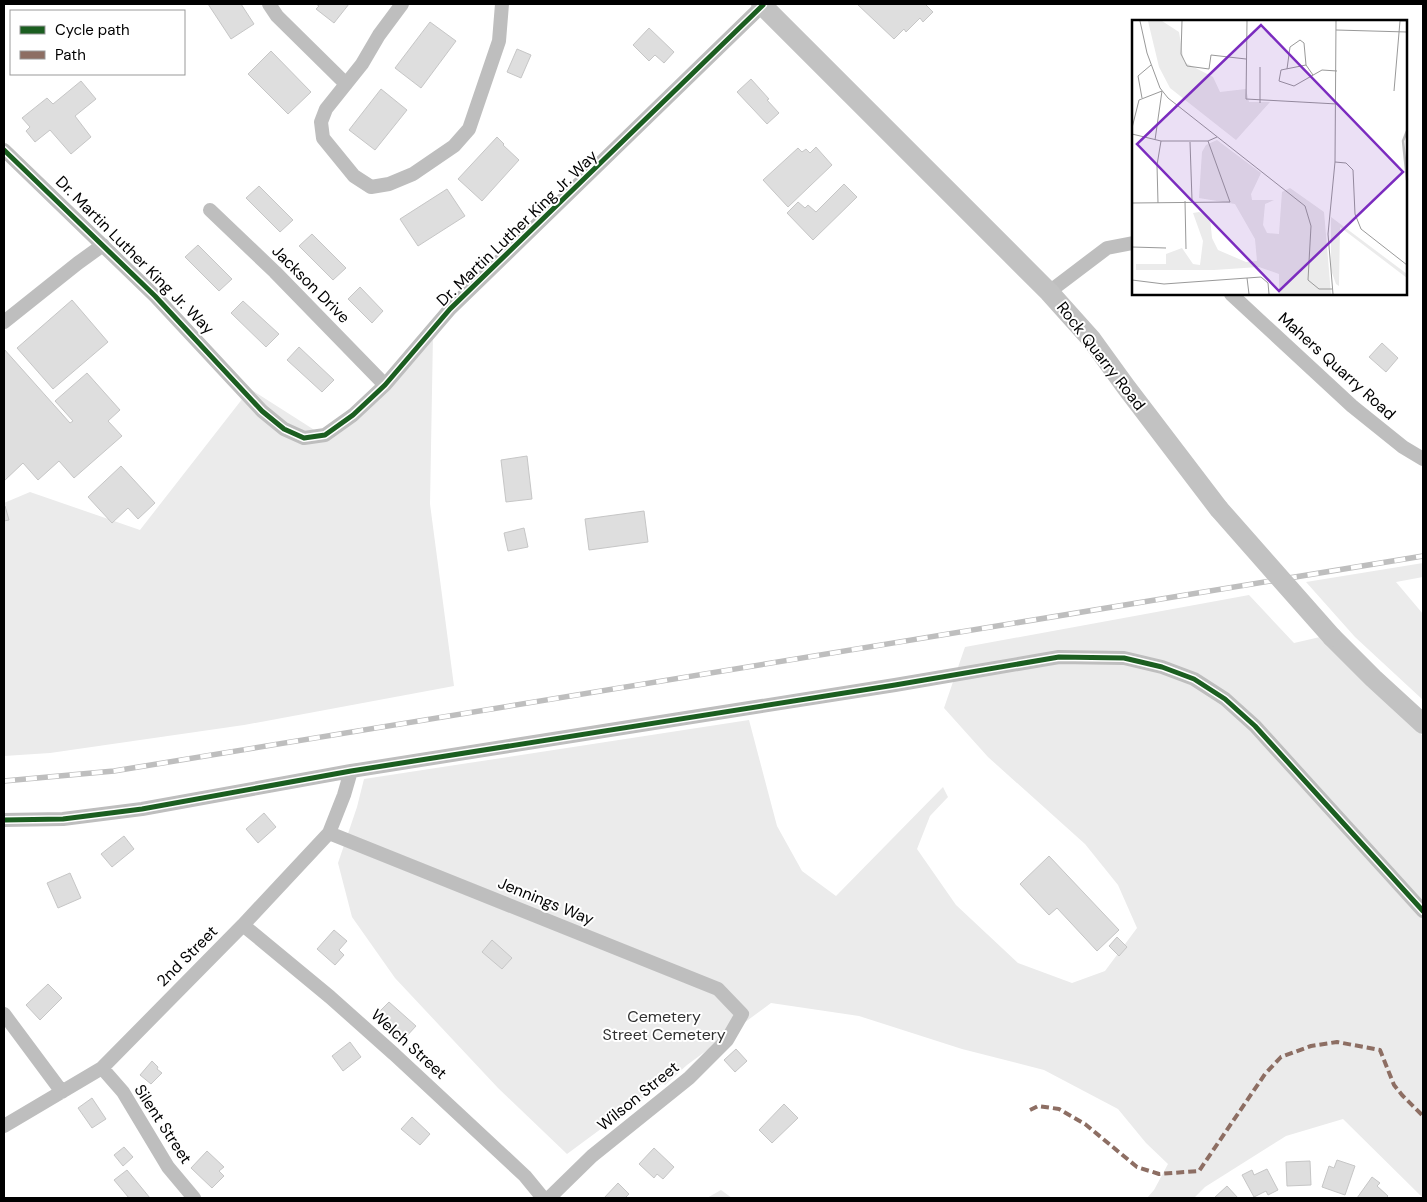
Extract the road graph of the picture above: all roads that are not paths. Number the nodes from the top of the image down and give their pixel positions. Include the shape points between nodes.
1 (270, 4) edge
2 (402, 4) edge
3 (502, 4) edge
4 (762, 4) edge
5 (346, 84) junction
6 (4, 150) edge
7 (210, 210) dead end
8 (1132, 243) edge
9 (103, 245) junction
10 (1049, 292) junction
11 (1232, 295) edge
12 (4, 322) edge
13 (385, 385) junction
14 (1423, 459) edge
15 (1423, 724) edge
16 (351, 771) junction
17 (4, 820) edge
18 (329, 833) junction
19 (1423, 911) edge
20 (243, 925) junction
21 (4, 1014) edge
22 (742, 1014) joint
23 (102, 1068) junction
24 (62, 1092) junction
25 (4, 1126) edge
26 (194, 1198) edge
27 (543, 1198) edge
28 (549, 1198) edge

1 - 5 street via 277,16
2 - 5 street
3 - 5 street via 499,41 469,129 454,146 413,174 371,187 354,176 323,138 321,122 326,109
4 - 10 street, Rock Quarry Road
4 - 13 street, Dr. Martin Luther King Jr. Way via 450,310
6 - 9 street, Dr. Martin Luther King Jr. Way
7 - 13 street, Jackson Drive
8 - 10 street via 1107,248
9 - 12 street
9 - 13 street, Dr. Martin Luther King Jr. Way via 262,411 284,429 304,438 325,435 353,415
10 - 15 street, Rock Quarry Road, bridge via 1092,340 1219,509 1332,636
11 - 14 street, Mahers Quarry Road via 1352,406 1402,447
16 - 17 street via 142,808 63,819
16 - 18 street, 2nd Street
16 - 19 street via 895,686 1059,657 1124,658 1194,679 1225,700 1255,726
18 - 20 street, 2nd Street
18 - 22 street, Jennings Way via 718,989
20 - 23 street, 2nd Street
20 - 27 street, Welch Street via 401,1060 525,1176
21 - 24 street
22 - 28 street, Wilson Street via 727,1040 689,1078 592,1156
23 - 24 street, 2nd Street
23 - 26 street, Silent Street via 123,1092 168,1167
24 - 25 street, 2nd Street

